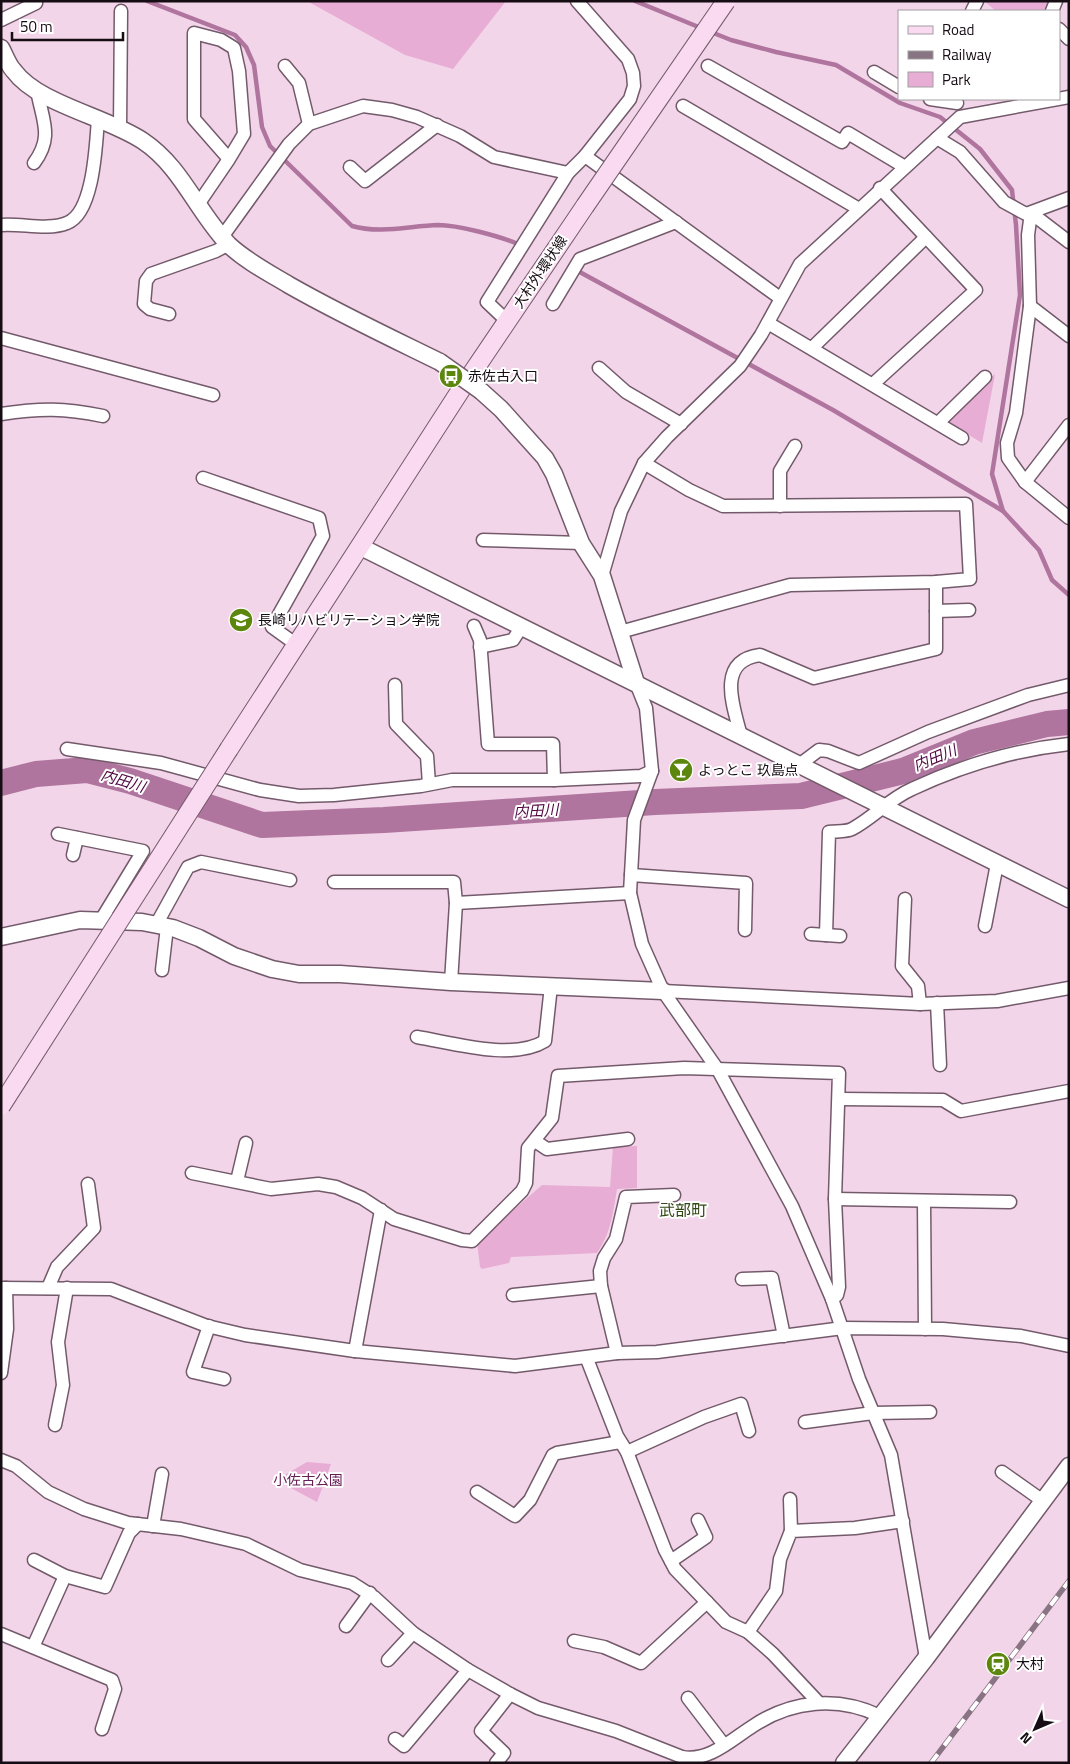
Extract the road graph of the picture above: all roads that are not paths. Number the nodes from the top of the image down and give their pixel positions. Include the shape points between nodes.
1 (577, 1) edge
2 (726, 1) edge
3 (36, 3) dead end
4 (121, 11) dead end
5 (1, 20) edge
6 (1, 48) edge
7 (285, 66) dead end
8 (708, 66) dead end
9 (874, 72) dead end
10 (898, 86) edge
11 (37, 90) junction
12 (943, 100) edge
13 (1057, 100) edge
14 (956, 101) edge
15 (683, 106) dead end
16 (98, 119) junction
17 (310, 124) junction
18 (437, 125) junction
19 (949, 127) junction
20 (120, 128) junction
21 (585, 156) junction
22 (229, 159) junction
23 (34, 163) dead end
24 (350, 167) dead end
25 (905, 167) junction
26 (568, 174) junction
27 (880, 188) junction
28 (1069, 198) edge
29 (199, 203) junction
30 (858, 209) junction
31 (1029, 214) junction
32 (676, 222) junction
33 (1, 225) edge
34 (926, 237) junction
35 (226, 241) junction
36 (1069, 242) edge
37 (780, 298) junction
38 (553, 304) dead end
39 (1030, 306) junction
40 (169, 314) dead end
41 (507, 321) junction
42 (768, 323) junction
43 (1069, 336) edge
44 (1, 338) edge
45 (812, 348) junction
46 (599, 368) dead end
47 (985, 377) dead end
48 (873, 384) junction
49 (213, 395) dead end
50 (1, 414) edge
51 (103, 416) dead end
52 (938, 423) junction
53 (681, 424) junction
54 (1068, 427) edge
55 (962, 438) dead end
56 (795, 446) dead end
57 (644, 463) junction
58 (203, 478) dead end
59 (1024, 482) junction
60 (780, 506) junction
61 (1069, 518) edge
62 (483, 540) dead end
63 (581, 543) junction
64 (361, 547) junction
65 (602, 576) junction
66 (936, 582) junction
67 (969, 610) dead end
68 (936, 611) junction
69 (474, 626) dead end
70 (522, 626) junction
71 (620, 632) junction
72 (297, 645) junction
73 (480, 647) junction
74 (636, 683) junction
75 (395, 685) dead end
76 (1069, 685) edge
77 (741, 736) junction
78 (1069, 744) edge
79 (67, 749) dead end
80 (806, 768) junction
81 (651, 775) junction
82 (554, 780) junction
83 (429, 784) junction
84 (882, 806) junction
85 (58, 834) dead end
86 (77, 838) junction
87 (73, 855) dead end
88 (997, 864) junction
89 (631, 875) junction
90 (290, 880) dead end
91 (334, 882) dead end
92 (630, 894) junction
93 (905, 899) dead end
94 (1069, 899) edge
95 (456, 903) junction
96 (100, 920) junction
97 (161, 926) junction
98 (985, 926) dead end
99 (745, 930) dead end
100 (812, 934) dead end
101 (826, 935) junction
102 (840, 936) dead end
103 (1, 937) edge
104 (162, 970) dead end
105 (451, 982) junction
106 (551, 986) junction
107 (1069, 988) edge
108 (663, 991) junction
109 (937, 1003) junction
110 (920, 1004) junction
111 (417, 1037) dead end
112 (940, 1065) dead end
113 (718, 1070) junction
114 (1069, 1090) edge
115 (840, 1099) junction
116 (1, 1106) edge
117 (628, 1139) dead end
118 (535, 1141) junction
119 (246, 1143) dead end
120 (192, 1173) dead end
121 (237, 1182) junction
122 (88, 1184) dead end
123 (674, 1195) dead end
124 (835, 1199) junction
125 (924, 1201) junction
126 (1010, 1202) dead end
127 (381, 1210) junction
128 (742, 1279) dead end
129 (601, 1286) junction
130 (4, 1288) edge
131 (48, 1288) junction
132 (67, 1288) junction
133 (514, 1295) dead end
134 (832, 1299) junction
135 (209, 1326) junction
136 (843, 1328) junction
137 (925, 1329) junction
138 (784, 1336) junction
139 (1069, 1346) edge
140 (355, 1352) junction
141 (617, 1353) junction
142 (587, 1359) junction
143 (1, 1373) edge
144 (224, 1379) dead end
145 (930, 1412) dead end
146 (873, 1413) junction
147 (805, 1422) dead end
148 (55, 1425) dead end
149 (749, 1431) dead end
150 (624, 1447) junction
151 (1, 1460) edge
152 (1069, 1466) edge
153 (1002, 1472) dead end
154 (162, 1474) dead end
155 (477, 1492) dead end
156 (790, 1499) dead end
157 (1043, 1501) junction
158 (698, 1520) dead end
159 (903, 1521) junction
160 (138, 1524) junction
161 (153, 1526) junction
162 (790, 1531) junction
163 (34, 1560) dead end
164 (671, 1561) junction
165 (65, 1576) junction
166 (370, 1593) junction
167 (707, 1602) junction
168 (346, 1626) dead end
169 (748, 1632) junction
170 (413, 1633) junction
171 (1, 1634) edge
172 (574, 1641) dead end
173 (33, 1647) junction
174 (926, 1658) junction
175 (388, 1660) dead end
176 (468, 1670) junction
177 (510, 1694) junction
178 (688, 1698) dead end
179 (818, 1702) junction
180 (880, 1716) junction
181 (102, 1729) dead end
182 (395, 1740) dead end
183 (718, 1753) edge
184 (496, 1763) edge
185 (844, 1763) edge

1 - 21 street via 628,59 634,86 630,99
2 - 41 main road, 大村外環状線, bridge
3 - 5 street
4 - 20 street
6 - 11 street via 14,72
7 - 17 street via 299,83
8 - 25 street via 842,142 848,133
9 - 10 street
11 - 16 street
11 - 23 street via 46,133 42,152
12 - 14 street
13 - 19 street
14 - 19 street
15 - 30 street
16 - 20 street
16 - 33 street via 94,167 83,207 69,223 54,226
17 - 18 street via 363,106 392,110
17 - 35 street via 289,144
18 - 24 street via 365,181
18 - 26 street via 494,157
19 - 25 street
19 - 31 street via 960,152 1004,202
20 - 29 street via 162,156
21 - 26 street
21 - 32 street
22 - 22 street via 244,134 234,48 221,40 194,33 194,119
22 - 29 street
25 - 27 street
26 - 41 street via 487,302
27 - 30 street
27 - 34 street
28 - 31 street
29 - 35 street
30 - 37 street via 800,264
31 - 36 street
31 - 39 street
32 - 37 street
32 - 38 street via 580,258
34 - 45 street
34 - 48 street via 976,290
35 - 40 street via 216,251 151,274 146,281 144,304
35 - 63 street, bridge via 249,260 326,307 440,362 481,391 545,458
37 - 42 street
39 - 43 street
39 - 59 street via 1016,413 1007,443 1008,458
41 - 64 main road, 大村外環状線
42 - 45 street
42 - 53 street via 740,366
44 - 49 street
45 - 48 street
46 - 53 street via 626,392
47 - 52 street
48 - 52 street
50 - 51 street via 34,409 69,409
52 - 55 street
53 - 57 street
54 - 59 street
56 - 60 street via 780,471
57 - 60 street via 723,506
57 - 65 street via 621,511
58 - 72 street via 319,518 323,536 272,627
59 - 61 street
60 - 66 street via 968,501 970,579
62 - 63 street
63 - 65 street
64 - 70 street
64 - 72 main road, 大村外環状線
65 - 71 street
66 - 68 street
66 - 71 street via 790,585
67 - 68 street
68 - 77 street via 936,649 814,678 770,658 751,656 736,669 730,680
69 - 73 street
70 - 73 street via 513,640
70 - 74 street
71 - 74 street
72 - 116 main road, 大村外環状線, bridge
73 - 82 street via 488,744 553,744
74 - 77 street
74 - 81 street via 646,708
75 - 83 street via 396,724 427,756
76 - 80 street via 1028,695 859,763 819,750
77 - 80 street
78 - 84 street via 1023,751 983,762 910,790
79 - 83 street via 162,763 260,790 299,796
80 - 84 street
81 - 82 street
81 - 89 street via 634,820
82 - 83 street via 452,780
84 - 88 street
84 - 101 street via 850,830 829,832 821,878
85 - 86 street
86 - 87 street
86 - 96 street via 143,851
88 - 94 street
88 - 98 street
89 - 92 street
89 - 99 street via 746,883
90 - 97 street via 201,862 188,867
91 - 95 street via 454,882
92 - 95 street
92 - 108 street via 642,944
93 - 110 street via 902,966 918,986
95 - 105 street
96 - 97 street
96 - 103 street via 80,920
97 - 104 street
97 - 105 street via 199,938 234,956 272,969 298,974
100 - 101 street
101 - 102 street
105 - 106 street
106 - 108 street
106 - 111 street via 545,1041 538,1045 510,1052
107 - 109 street via 997,1001
108 - 110 street
108 - 113 street
109 - 110 street
109 - 112 street
113 - 115 street via 839,1073
113 - 118 street via 684,1068 558,1076 552,1118
113 - 134 street via 798,1216
114 - 115 street via 962,1111 943,1100
115 - 124 street
117 - 118 street via 547,1149
118 - 127 street via 528,1148 526,1184 522,1191 472,1241 394,1219
119 - 121 street
120 - 121 street
121 - 127 street via 271,1188 318,1184 336,1187
122 - 131 street via 94,1228 57,1267
123 - 129 street via 626,1197 616,1239 600,1271
124 - 125 street
124 - 134 street via 839,1287
125 - 126 street
125 - 137 street
127 - 140 street
128 - 138 street via 772,1278
129 - 133 street
129 - 141 street
130 - 131 street
130 - 143 street via 7,1329
131 - 132 street
132 - 135 street via 111,1289
132 - 148 street via 58,1342 63,1385
134 - 136 street
135 - 140 street via 245,1335
135 - 144 street via 192,1372
136 - 137 street
136 - 138 street
136 - 146 street
137 - 139 street via 1020,1336
138 - 141 street via 657,1352
140 - 142 street via 515,1366
141 - 142 street
142 - 150 street
145 - 146 street
146 - 147 street
146 - 159 street via 891,1455
149 - 150 street via 741,1404
150 - 155 street via 553,1455 530,1500 515,1516
150 - 164 street
151 - 160 street via 16,1466 48,1492 84,1509
152 - 157 street
153 - 157 street
154 - 161 street
156 - 162 street
157 - 174 street
158 - 164 street via 706,1537
159 - 162 street via 855,1528
159 - 174 street
160 - 161 street
160 - 165 street via 129,1533 105,1587
161 - 166 street via 246,1544 300,1570 352,1582
162 - 169 street via 780,1559 776,1591
163 - 165 street
164 - 167 street
165 - 173 street
166 - 168 street
166 - 170 street
167 - 169 street via 726,1622
167 - 172 street via 641,1663 604,1647
169 - 179 street
170 - 175 street
170 - 176 street
171 - 173 street
173 - 181 street via 112,1680 115,1689
174 - 180 street
176 - 177 street
176 - 182 street via 404,1746
177 - 183 street via 538,1708 616,1731 682,1757 693,1759
177 - 184 street via 481,1731 504,1753
178 - 183 street
179 - 180 street via 855,1706
179 - 183 street via 772,1716
180 - 185 street

